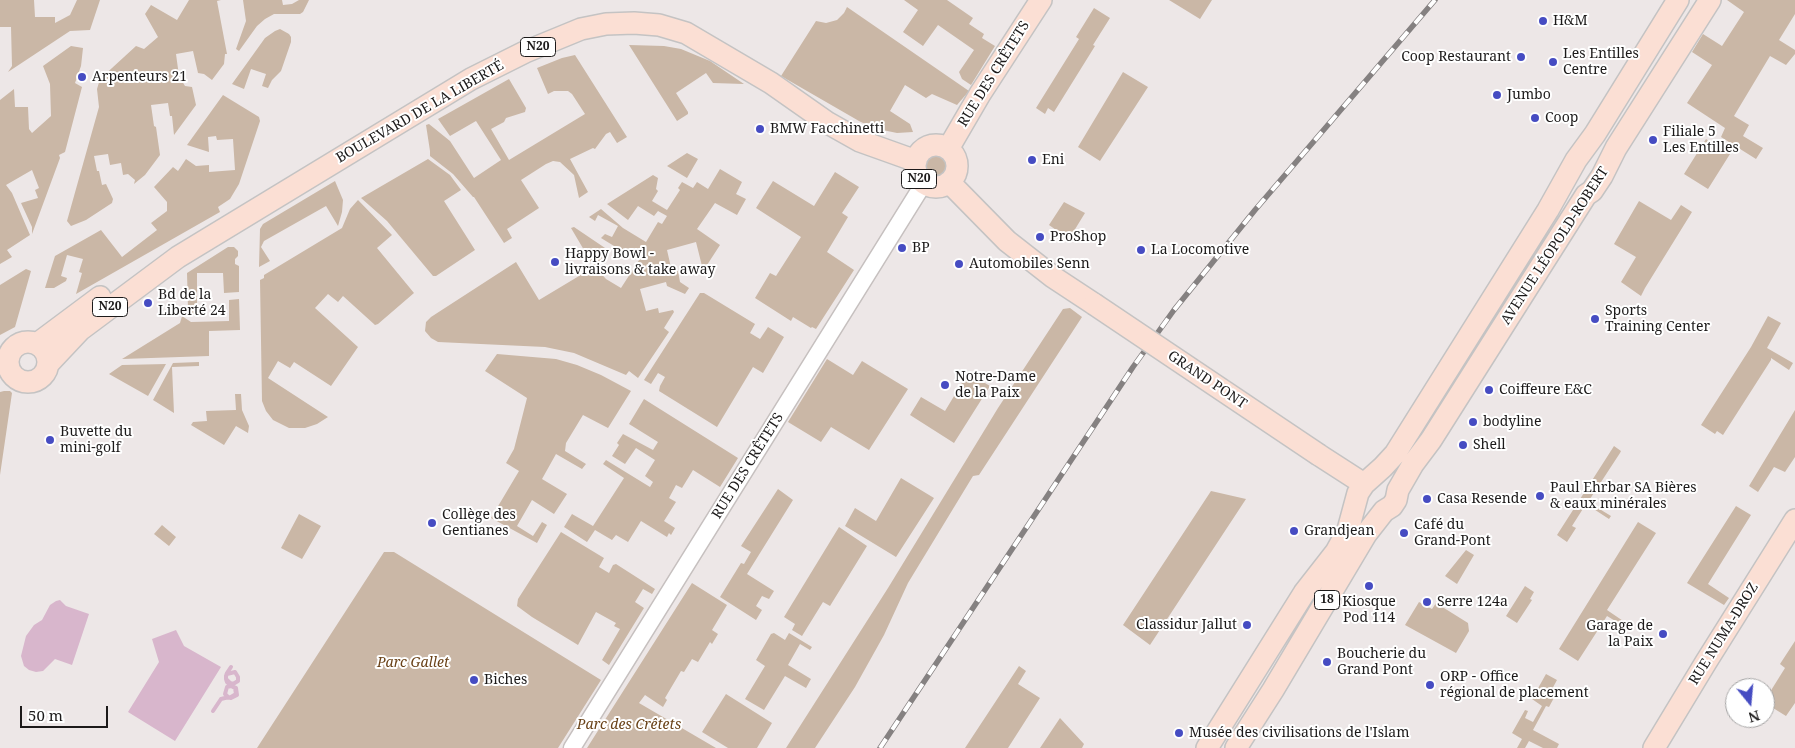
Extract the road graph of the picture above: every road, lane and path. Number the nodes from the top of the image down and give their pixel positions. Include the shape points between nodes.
1 (1041, 0) edge
2 (1678, 0) edge
3 (1710, 0) edge
4 (1595, 134) junction
5 (1616, 148) junction
6 (948, 149) junction
7 (916, 161) junction
8 (949, 182) junction
9 (924, 183) junction
10 (178, 257) junction
11 (37, 344) junction
12 (5, 355) edge
13 (48, 364) junction
14 (7, 378) edge
15 (1364, 484) junction
16 (1398, 490) junction
17 (1384, 511) junction
18 (1795, 520) edge
19 (572, 748) edge
20 (1207, 748) edge
21 (1236, 748) edge
22 (1654, 748) edge

1 - 6 main road, RUE DES CRÊTETS
2 - 4 main road, AVENUE LÉOPOLD-ROBERT
3 - 5 main road, AVENUE LÉOPOLD-ROBERT
4 - 5 main road
4 - 15 main road, AVENUE LÉOPOLD-ROBERT via 1395,454
5 - 16 main road, AVENUE LÉOPOLD-ROBERT via 1602,176 1586,195
6 - 7 main road, N20 via 929,146 918,154
6 - 8 main road, N20 via 957,165
7 - 9 main road, N20 via 916,173
7 - 10 main road, BOULEVARD DE LA LIBERTÉ / N20 via 860,141 828,123 771,83 692,35 659,25 606,24 582,29 525,52 471,79
8 - 9 main road, N20 via 936,187
8 - 15 main road, GRAND PONT, bridge via 1007,241 1053,277
9 - 19 street, RUE DES CRÊTETS
10 - 11 main road, BOULEVARD DE LA LIBERTÉ / N20 via 128,280
10 - 13 main road, BOULEVARD DE LA LIBERTÉ / N20 via 80,330
11 - 12 main road, N20 via 21,343
11 - 13 main road via 46,352
12 - 14 main road, N20
13 - 14 main road, N20 via 43,375 32,381
15 - 16 main road via 1376,478 1387,478
15 - 17 main road via 1364,504
15 - 20 main road, AVENUE LÉOPOLD-ROBERT / 18 via 1358,492 1348,530 1336,552 1304,593
16 - 17 main road, AVENUE LÉOPOLD-ROBERT / 18 via 1392,506
17 - 21 main road, AVENUE LÉOPOLD-ROBERT / 18 via 1366,534
18 - 22 main road, RUE NUMA-DROZ

